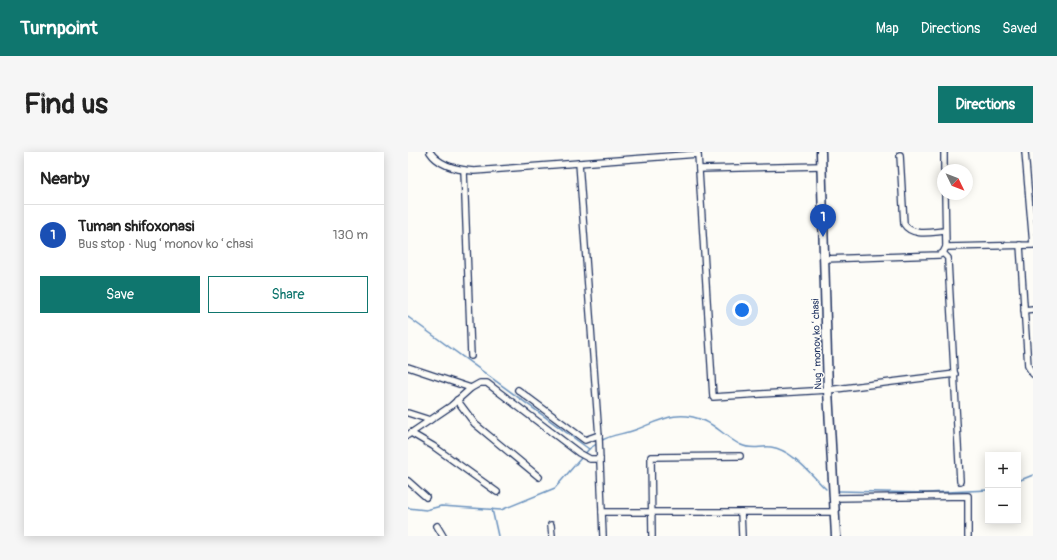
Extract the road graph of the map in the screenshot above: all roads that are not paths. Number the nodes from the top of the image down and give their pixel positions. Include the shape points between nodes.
1 (430, 152) edge
2 (821, 152) edge
3 (944, 152) edge
4 (1025, 152) edge
5 (900, 155) dead end
6 (579, 164) junction
7 (944, 164) edge
8 (821, 166) junction
9 (699, 169) junction
10 (464, 170) junction
11 (945, 200) edge
12 (945, 232) junction
13 (1020, 245) junction
14 (946, 247) junction
15 (943, 253) junction
16 (824, 259) junction
17 (1033, 309) edge
18 (1024, 310) junction
19 (471, 356) dead end
20 (408, 367) edge
21 (955, 374) junction
22 (1033, 374) edge
23 (471, 388) junction
24 (518, 390) dead end
25 (828, 390) junction
26 (457, 400) junction
27 (408, 413) edge
28 (430, 420) junction
29 (410, 434) edge
30 (599, 436) junction
31 (740, 456) dead end
32 (600, 458) junction
33 (539, 477) dead end
34 (408, 481) edge
35 (960, 481) dead end
36 (497, 492) dead end
37 (426, 497) dead end
38 (835, 498) junction
39 (602, 512) junction
40 (652, 512) junction
41 (741, 512) junction
42 (836, 512) junction
43 (551, 525) dead end
44 (436, 526) dead end
45 (443, 536) edge
46 (552, 536) edge
47 (603, 536) edge
48 (652, 536) edge
49 (742, 536) edge
50 (836, 536) edge
51 (968, 536) edge

1 - 10 street via 437,161
2 - 8 main road, Nugʻmonov koʻchasi
3 - 7 street
4 - 13 street via 1033,245
5 - 12 street via 904,224 912,232
6 - 9 street via 698,154
6 - 10 street
6 - 30 street
8 - 9 street
8 - 16 main road, Nugʻmonov koʻchasi
9 - 25 street via 713,397
10 - 19 street
11 - 12 street
12 - 14 street
13 - 14 street
13 - 18 street
14 - 15 street
15 - 16 street
15 - 21 street via 948,258
16 - 25 main road, Nugʻmonov koʻchasi
17 - 18 street
18 - 22 street via 1028,366
20 - 23 street
21 - 25 street
21 - 35 street
23 - 26 street
23 - 32 street via 480,383 487,383 579,453 590,459
24 - 30 street via 585,440
25 - 38 main road, Nugʻmonov koʻchasi
26 - 28 street
26 - 33 street via 475,424
27 - 28 street
28 - 29 street
29 - 36 street via 433,446
30 - 32 street
31 - 40 street via 651,457
32 - 39 street
34 - 37 street
38 - 42 main road, Nugʻmonov koʻchasi
38 - 51 street via 968,496
39 - 40 street
39 - 47 street
40 - 41 street
40 - 48 street
41 - 42 street
41 - 49 street
42 - 50 main road, Nugʻmonov koʻchasi
43 - 46 street
44 - 45 street

